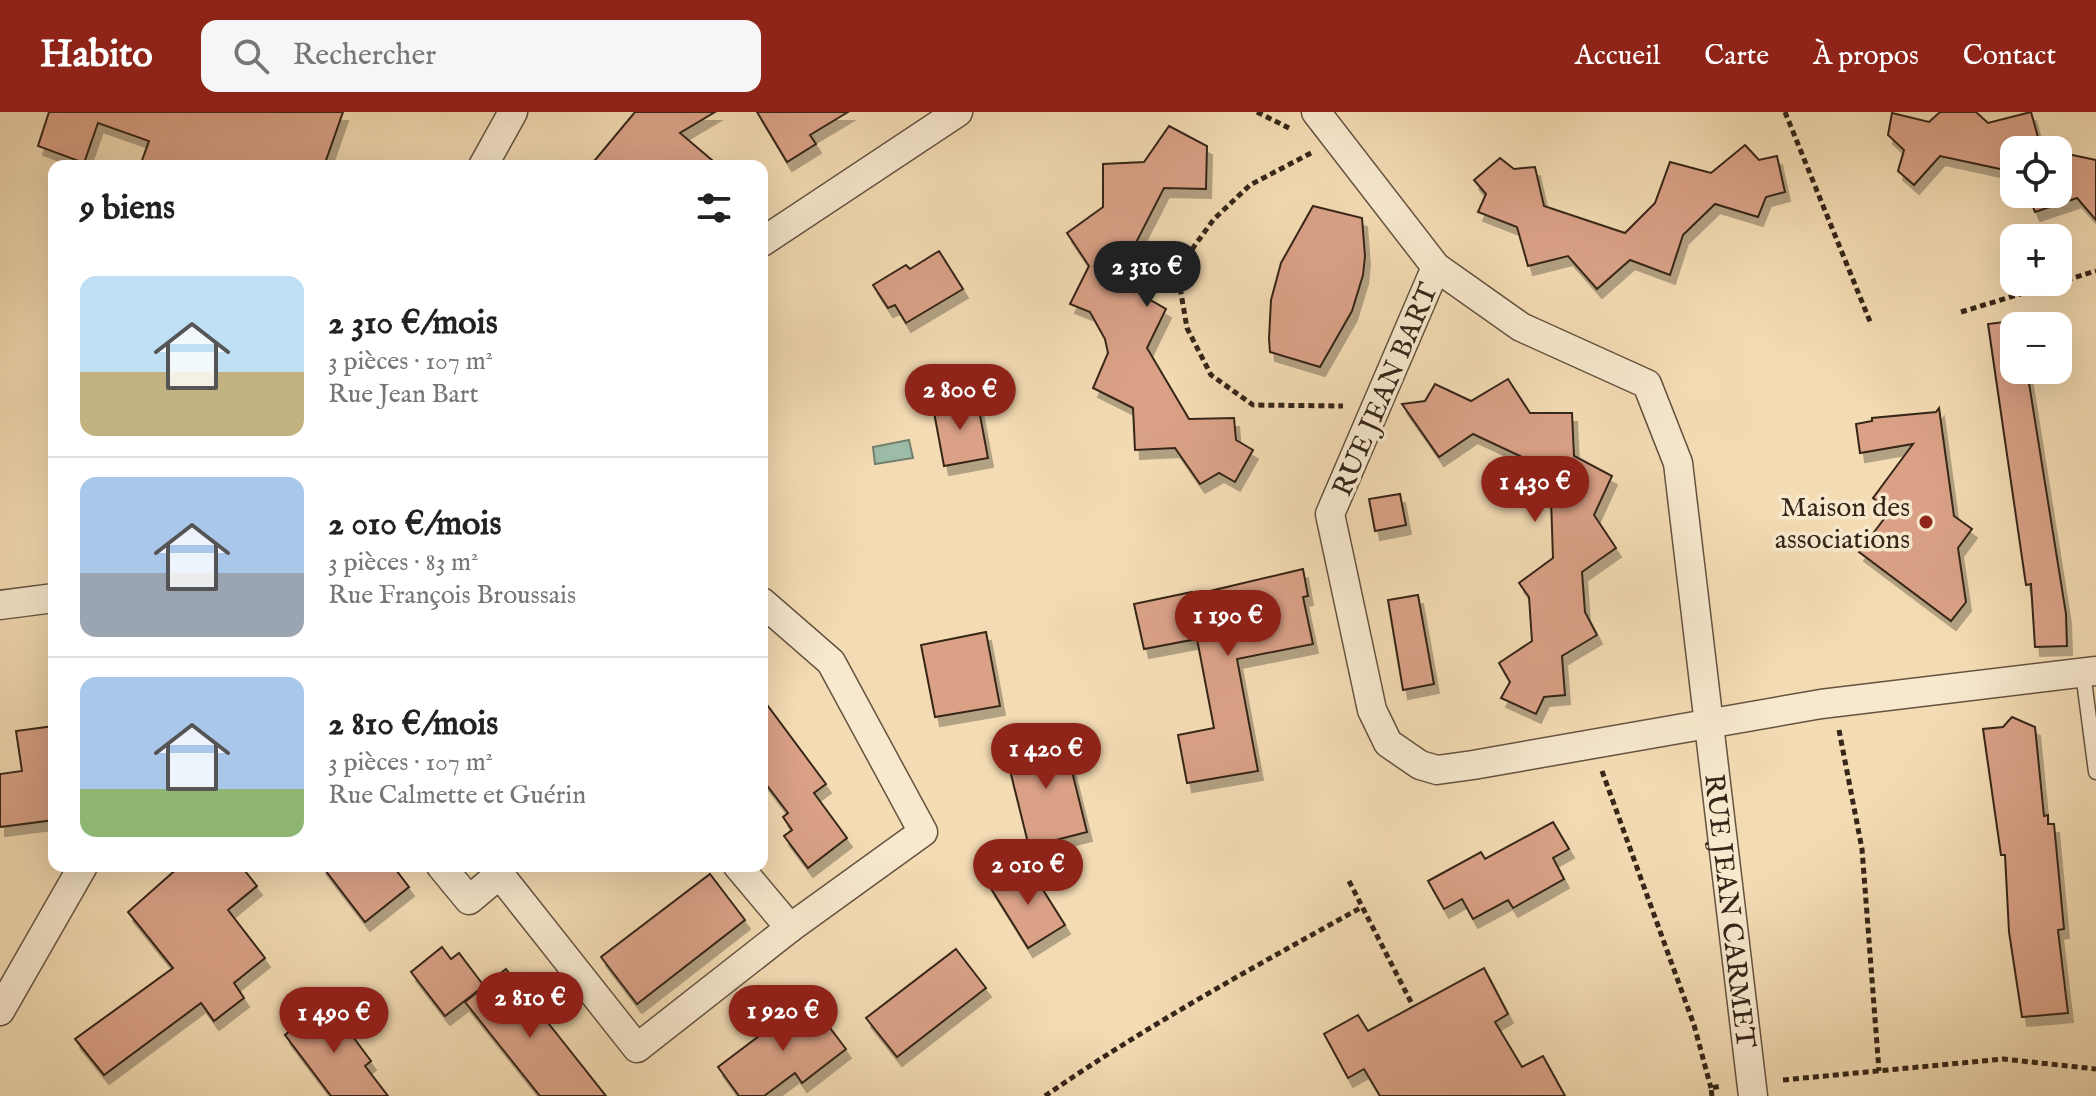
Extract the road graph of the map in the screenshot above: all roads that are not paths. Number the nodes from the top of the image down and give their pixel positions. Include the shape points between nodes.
1 (513, 112) edge
2 (958, 112) edge
3 (1316, 112) edge
4 (486, 160) edge
5 (768, 238) edge
6 (1436, 267) junction
7 (48, 599) edge
8 (0, 605) edge
9 (768, 607) edge
10 (2090, 672) edge
11 (1708, 724) junction
12 (2096, 772) edge
13 (80, 872) edge
14 (446, 872) edge
15 (495, 872) edge
16 (499, 872) edge
17 (743, 872) edge
18 (790, 928) junction
19 (0, 1011) edge
20 (1752, 1089) edge

1 - 4 street
2 - 5 street
3 - 6 street, RUE JEAN BART
6 - 11 street, RUE JEAN CARMET via 1521,327 1647,384 1678,463
6 - 11 street, RUE JEAN BART via 1330,514 1372,710 1388,743 1437,770
7 - 8 street
9 - 18 street via 831,662 923,832
10 - 11 street via 1821,704
10 - 12 lane
11 - 20 street, RUE JEAN CARMET
13 - 19 street
14 - 15 street via 469,900
16 - 18 street via 637,1048
17 - 18 street

